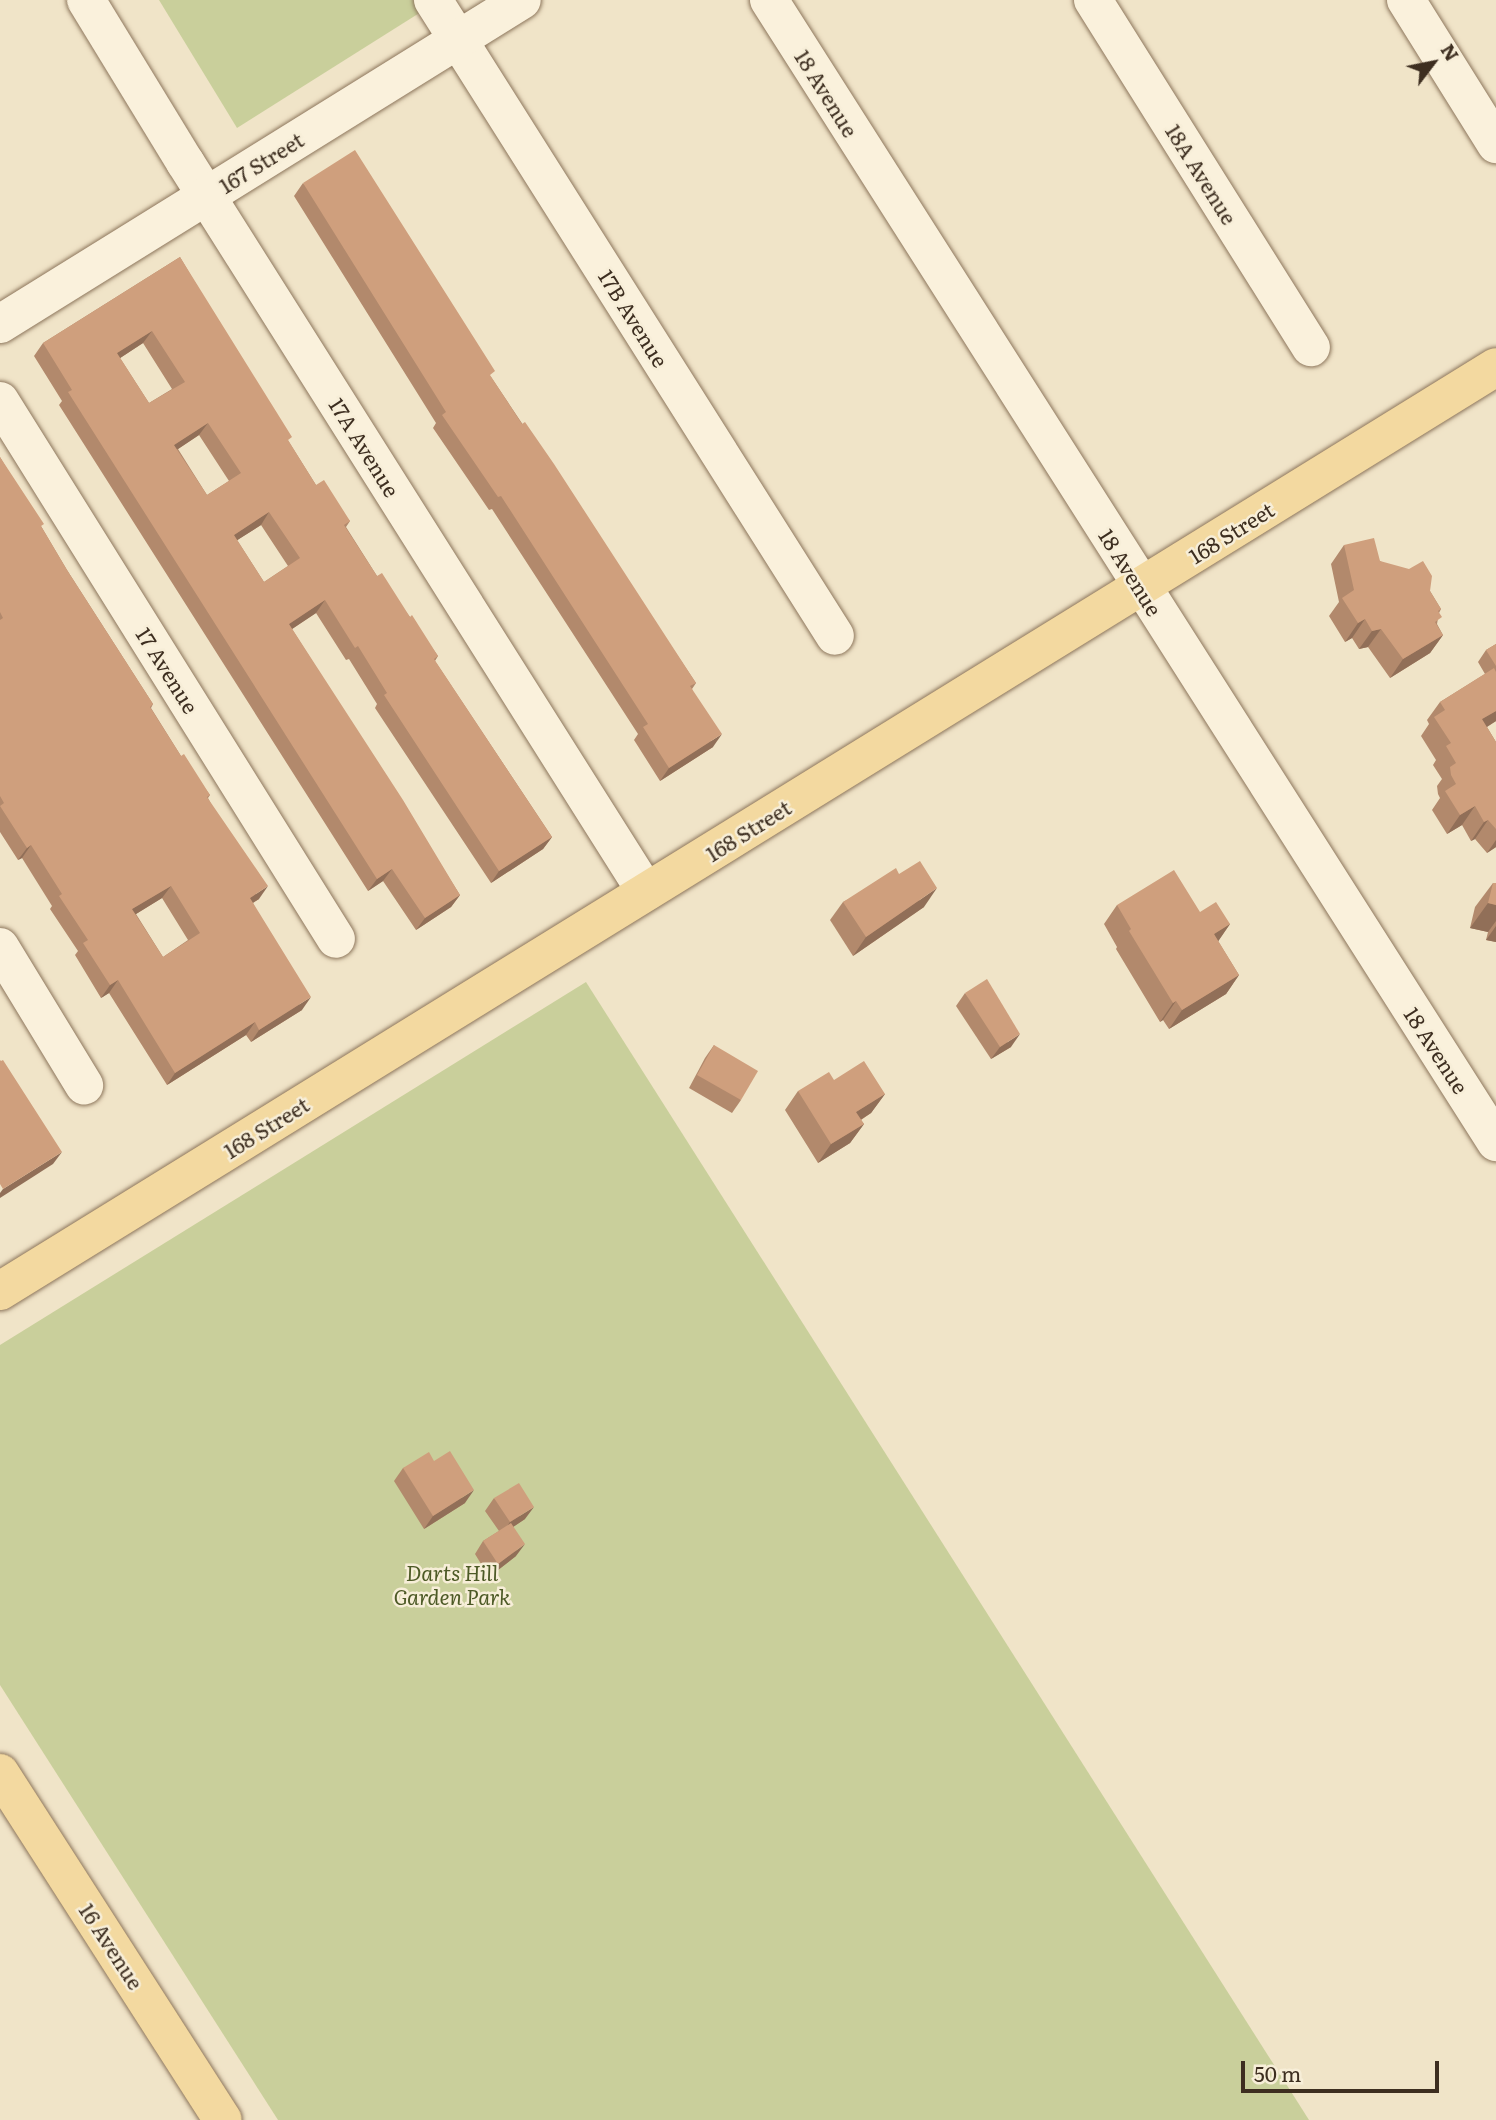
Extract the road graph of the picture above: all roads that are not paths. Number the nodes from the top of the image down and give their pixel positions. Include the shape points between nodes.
1 (86, 0) edge
2 (433, 0) edge
3 (522, 0) edge
4 (769, 0) edge
5 (1093, 0) edge
6 (1406, 0) edge
7 (459, 39) junction
8 (1496, 145) edge
9 (207, 196) junction
10 (0, 324) edge
11 (1311, 347) dead end
12 (1496, 367) edge
13 (0, 401) edge
14 (1141, 588) junction
15 (835, 635) dead end
16 (646, 892) junction
17 (336, 939) dead end
18 (0, 947) edge
19 (84, 1085) dead end
20 (1496, 1142) edge
21 (0, 1291) edge
22 (0, 1773) edge
23 (223, 2120) edge

1 - 9 street, 17A Avenue
2 - 7 street, 17B Avenue
3 - 7 street, 167 Street
4 - 14 street, 18 Avenue
5 - 11 street, 18A Avenue
6 - 8 street
7 - 9 street, 167 Street
7 - 15 street, 17B Avenue
9 - 10 street, 167 Street
9 - 16 street, 17A Avenue
12 - 14 main road, 168 Street
13 - 17 street, 17 Avenue
14 - 16 main road, 168 Street
14 - 20 street, 18 Avenue
16 - 21 main road, 168 Street
18 - 19 street
22 - 23 main road, 16 Avenue

